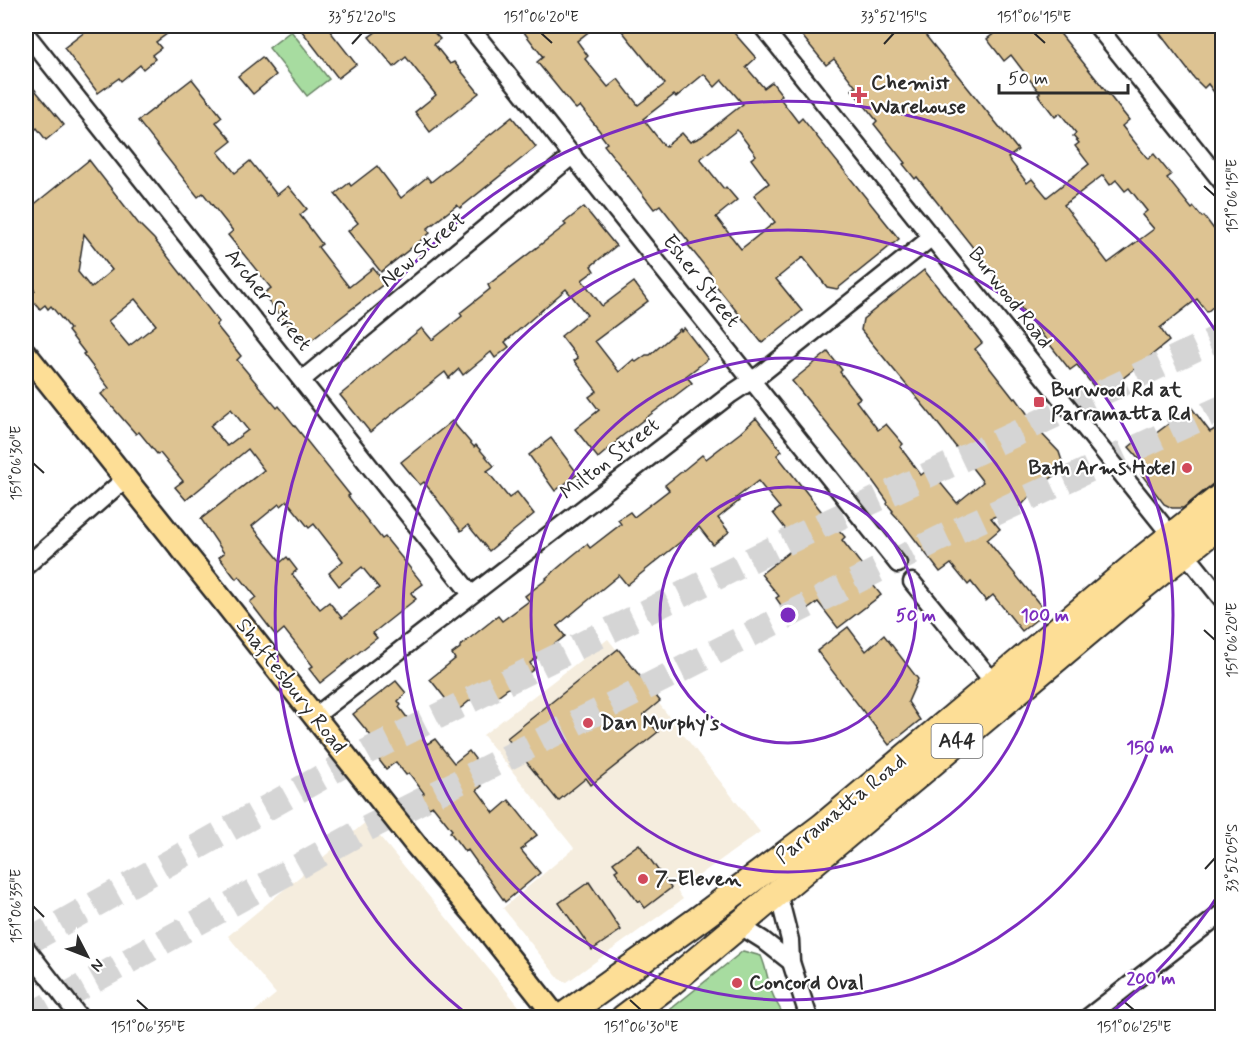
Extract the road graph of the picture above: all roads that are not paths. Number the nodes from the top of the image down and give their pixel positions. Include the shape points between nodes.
1 (469, 26) edge
2 (762, 26) edge
3 (1097, 26) edge
4 (30, 32) edge
5 (573, 155) junction
6 (1222, 182) edge
7 (932, 237) junction
8 (26, 354) edge
9 (303, 380) junction
10 (751, 380) junction
11 (124, 479) junction
12 (1222, 496) edge
13 (1222, 523) edge
14 (1178, 543) junction
15 (898, 564) dead end
16 (26, 566) edge
17 (912, 582) dead end
18 (471, 594) junction
19 (1222, 599) edge
20 (994, 683) junction
21 (314, 717) junction
22 (778, 893) junction
23 (1222, 913) edge
24 (739, 925) junction
25 (26, 948) edge
26 (791, 962) junction
27 (80, 1017) edge
28 (559, 1017) edge
29 (624, 1017) edge
30 (809, 1017) edge
31 (1087, 1017) edge

1 - 5 street, Esher Street
2 - 7 street, Burwood Road
3 - 6 street
4 - 9 street, Archer Street
5 - 9 street, New Street
5 - 10 street, Esher Street
7 - 10 street, Milton Street
7 - 14 street, Burwood Road
8 - 11 main road, Shaftesbury Road
9 - 18 street, Archer Street
10 - 15 street, Esher Street
10 - 18 street, Milton Street
11 - 16 street
11 - 21 main road, Shaftesbury Road
12 - 14 highway, Parramatta Road / A44
13 - 14 highway, Parramatta Road / A44
14 - 19 street, Burwood Road
14 - 20 highway, Parramatta Road / A44
14 - 22 highway, Parramatta Road / A44
17 - 20 street
18 - 21 street, Milton Street
20 - 28 highway, Parramatta Road / A44 via 822,827
21 - 28 main road, Shaftesbury Road
22 - 24 highway, Parramatta Road / A44
22 - 26 street via 790,940
23 - 31 street
24 - 26 street
24 - 29 highway, Parramatta Road / A44
25 - 27 street
26 - 30 street

